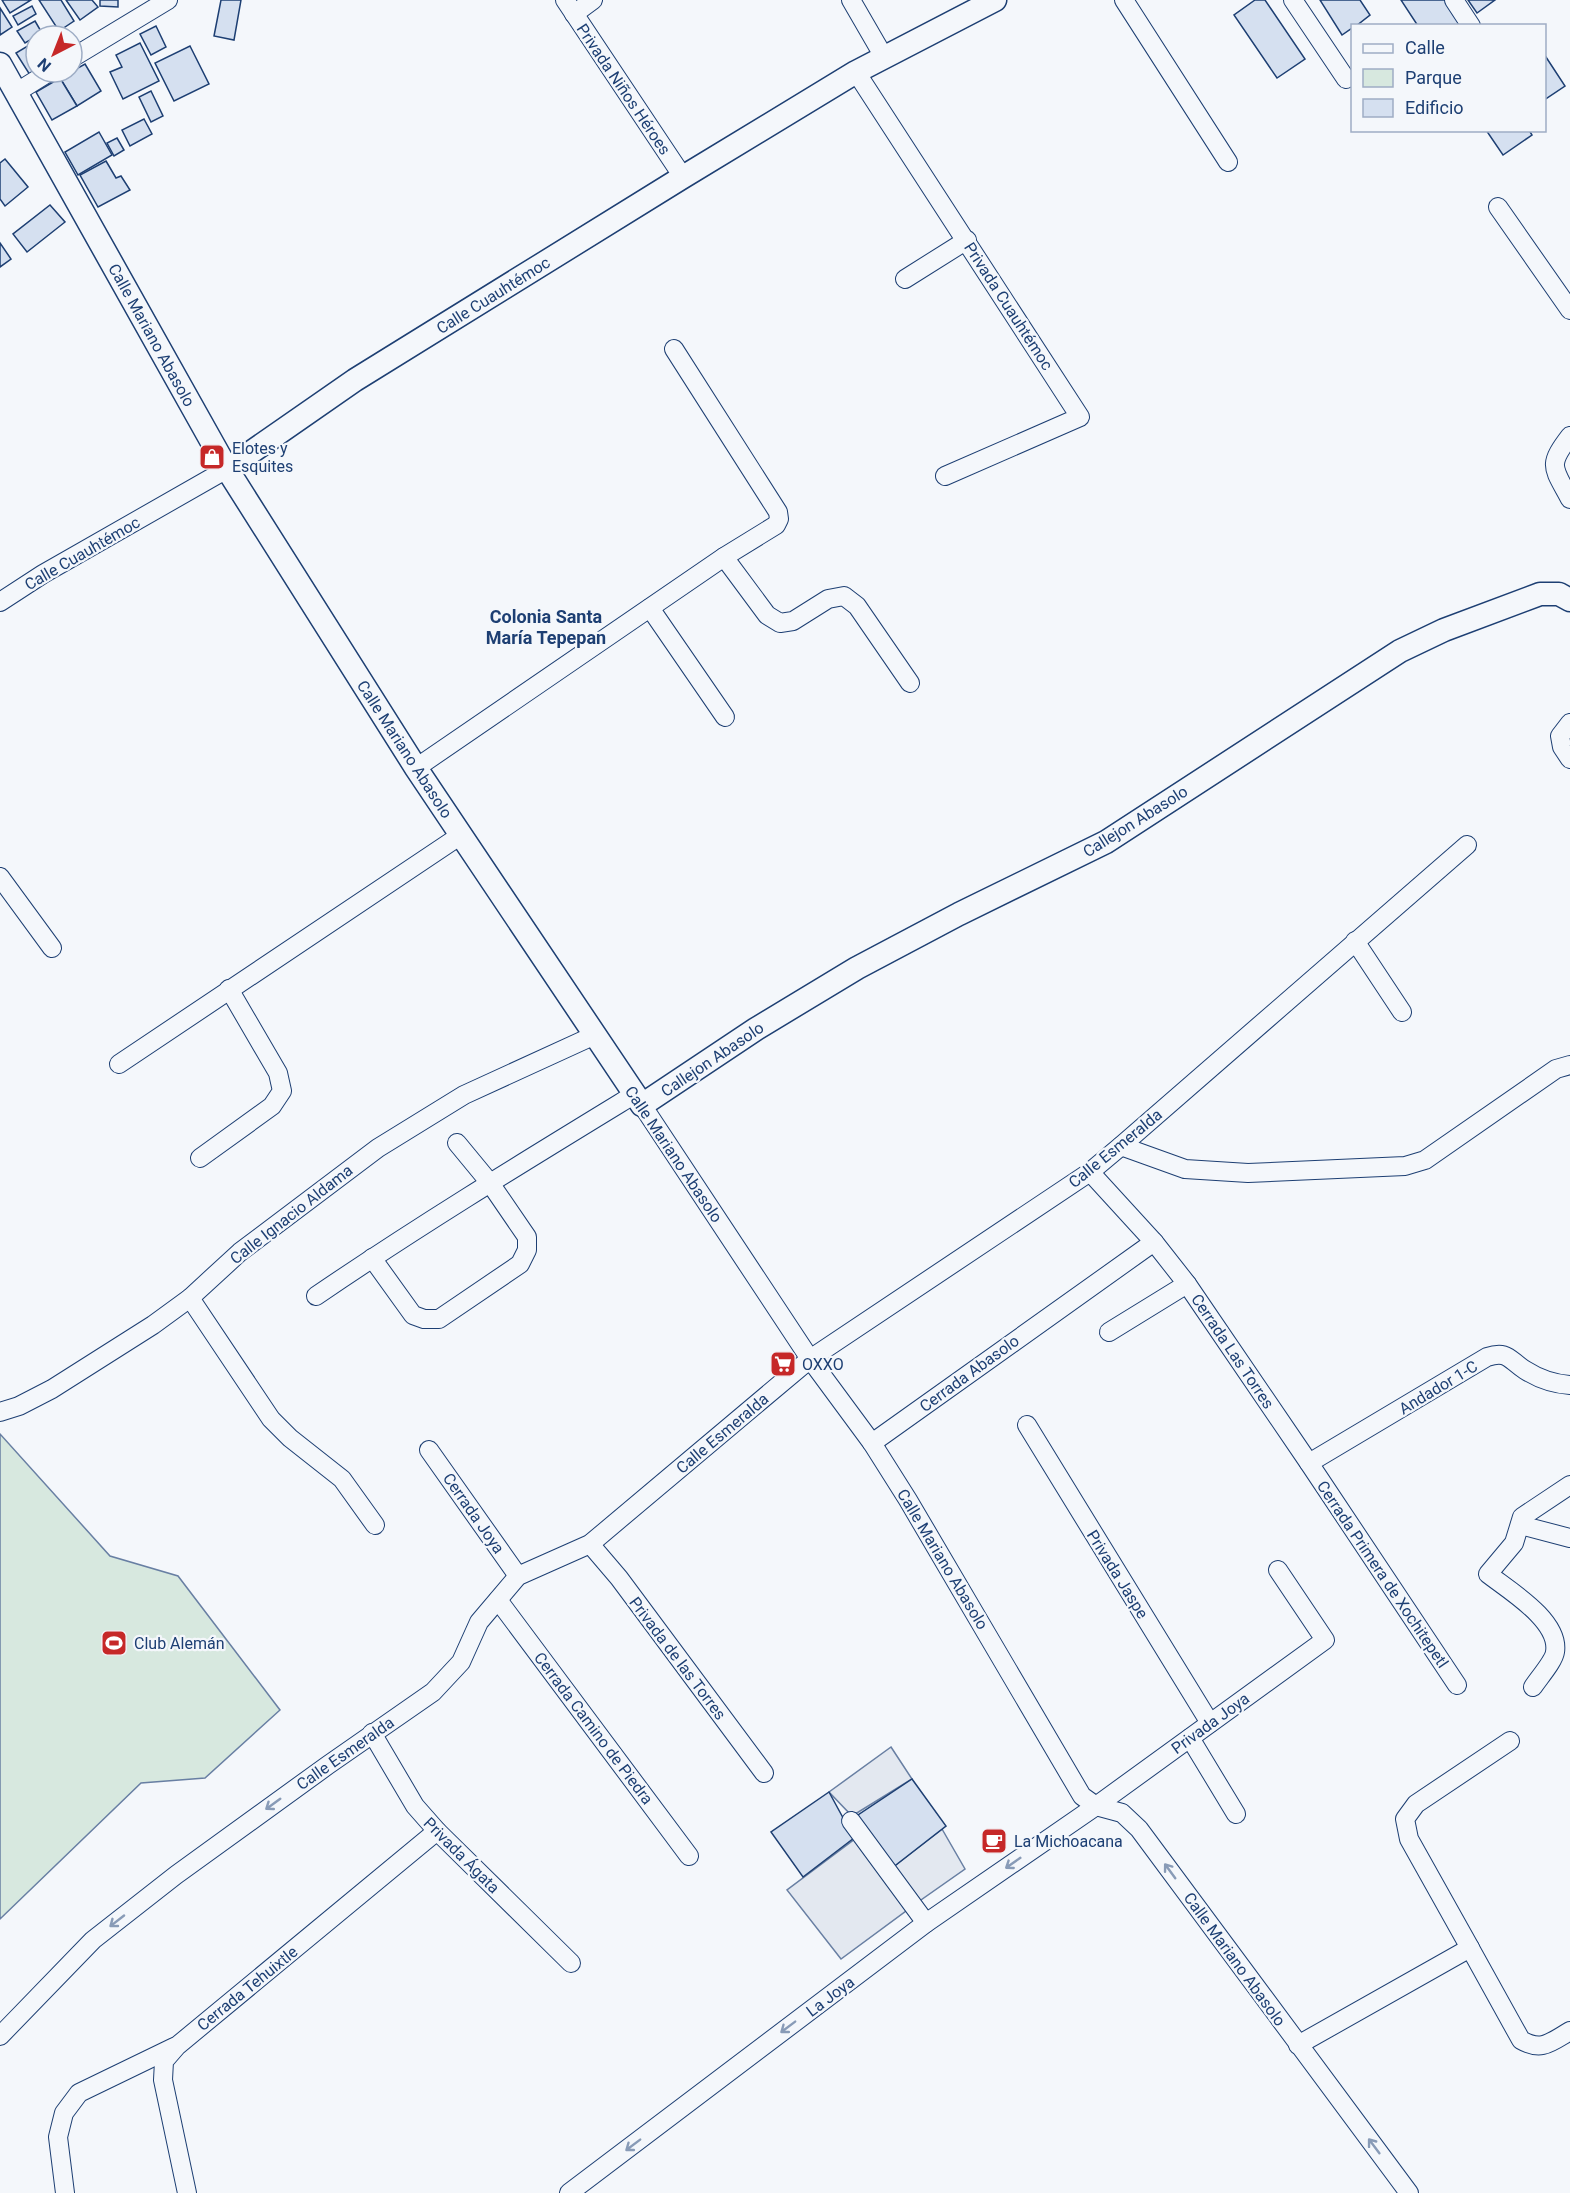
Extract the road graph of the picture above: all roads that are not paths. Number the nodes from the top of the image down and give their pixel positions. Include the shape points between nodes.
1 (168, 0) edge
2 (593, 0) edge
3 (851, 0) edge
4 (995, 0) edge
5 (1124, 0) edge
6 (1293, 0) edge
7 (1454, 0) edge
8 (570, 7) edge
9 (1470, 24) edge
10 (84, 51) edge
11 (884, 57) junction
12 (0, 64) edge
13 (856, 72) junction
14 (1346, 80) dead end
15 (30, 84) edge
16 (17, 92) junction
17 (1228, 162) dead end
18 (683, 177) junction
19 (1498, 207) dead end
20 (967, 240) junction
21 (905, 279) dead end
22 (1570, 310) edge
23 (674, 349) dead end
24 (1570, 436) edge
25 (227, 469) junction
26 (945, 477) dead end
27 (1570, 499) edge
28 (724, 557) junction
29 (1570, 600) edge
30 (0, 602) edge
31 (650, 608) junction
32 (910, 683) dead end
33 (725, 717) dead end
34 (1570, 723) edge
35 (1566, 753) edge
36 (416, 768) junction
37 (461, 834) junction
38 (1467, 845) dead end
39 (0, 877) edge
40 (1355, 941) junction
41 (52, 948) dead end
42 (229, 989) junction
43 (1402, 1012) dead end
44 (595, 1035) junction
45 (119, 1064) dead end
46 (1570, 1065) edge
47 (638, 1100) junction
48 (457, 1143) dead end
49 (1121, 1146) junction
50 (200, 1158) dead end
51 (1090, 1172) junction
52 (490, 1183) junction
53 (1154, 1242) junction
54 (372, 1258) junction
55 (1187, 1284) junction
56 (316, 1296) dead end
57 (190, 1298) junction
58 (1109, 1332) dead end
59 (810, 1359) junction
60 (1570, 1385) edge
61 (0, 1412) edge
62 (1027, 1425) dead end
63 (872, 1443) junction
64 (429, 1450) dead end
65 (1310, 1463) junction
66 (1570, 1485) edge
67 (375, 1525) dead end
68 (1520, 1525) junction
69 (1570, 1538) edge
70 (590, 1544) junction
71 (1278, 1570) dead end
72 (518, 1576) junction
73 (498, 1600) junction
74 (1457, 1685) dead end
75 (1533, 1687) dead end
76 (1210, 1724) junction
77 (372, 1733) junction
78 (1190, 1738) junction
79 (1510, 1741) dead end
80 (764, 1773) dead end
81 (1096, 1806) junction
82 (1236, 1814) dead end
83 (850, 1821) dead end
84 (436, 1831) junction
85 (689, 1856) dead end
86 (926, 1923) junction
87 (1470, 1948) junction
88 (571, 1963) dead end
89 (1570, 2031) edge
90 (0, 2036) edge
91 (1298, 2045) junction
92 (177, 2046) junction
93 (65, 2193) edge
94 (187, 2193) edge
95 (569, 2193) edge
96 (1409, 2193) edge

1 - 10 street
2 - 8 street
3 - 11 street
4 - 11 street, Calle Cuauhtémoc
5 - 17 street
6 - 14 street
7 - 9 street
8 - 18 street, Privada Niños Héroes
11 - 13 street, Calle Cuauhtémoc
12 - 16 street, Calle Mariano Abasolo
13 - 18 street, Calle Cuauhtémoc
13 - 20 street, Privada Cuauhtémoc
15 - 16 street
16 - 25 street, Calle Mariano Abasolo
18 - 25 street, Calle Cuauhtémoc via 355,380
19 - 22 street
20 - 21 street
20 - 26 street, Privada Cuauhtémoc via 1080,417
23 - 28 street via 778,513 776,525
24 - 27 street via 1554,461
25 - 30 street, Calle Cuauhtémoc
25 - 36 street, Calle Mariano Abasolo
28 - 31 street
28 - 32 street via 767,615 780,624 793,621 828,599 844,596 857,606
29 - 47 street, Callejon Abasolo via 1560,594 1540,594 1400,651 1106,842 857,968
31 - 33 street
31 - 36 street
34 - 35 street via 1560,736
36 - 37 street, Calle Mariano Abasolo
37 - 42 street
37 - 44 street, Calle Mariano Abasolo
38 - 40 street, Calle Esmeralda
39 - 41 street
40 - 43 street
40 - 49 street, Calle Esmeralda
42 - 45 street
42 - 50 street via 278,1073 282,1091 272,1106
44 - 47 street, Calle Mariano Abasolo
44 - 57 street, Calle Ignacio Aldama via 464,1095 378,1148 240,1252
46 - 49 street via 1556,1070 1425,1160 1405,1166 1238,1172 1185,1169
47 - 52 street
47 - 59 street, Calle Mariano Abasolo
48 - 52 street
49 - 51 street, Calle Esmeralda
51 - 53 street, Cerrada Las Torres
51 - 59 street, Calle Esmeralda
52 - 54 street
52 - 54 street via 527,1237 527,1250 520,1264 439,1319 413,1315
53 - 55 street, Cerrada Las Torres
53 - 63 street, Cerrada Abasolo
54 - 56 street
55 - 58 street
55 - 65 street, Cerrada Las Torres
57 - 61 street, Calle Ignacio Aldama via 52,1389
57 - 67 street via 271,1419 342,1479
59 - 63 street, Calle Mariano Abasolo
59 - 70 street, Calle Esmeralda
60 - 65 street, Andador 1-C via 1554,1384 1524,1370 1510,1358 1498,1354 1487,1357
62 - 76 street, Privada Jaspe
63 - 81 street, Calle Mariano Abasolo via 1082,1796
64 - 72 street, Cerrada Joya
65 - 74 street, Cerrada Primera de Xochitepetl
66 - 68 street via 1522,1517
68 - 69 street
68 - 75 street via 1514,1542 1488,1574 1537,1613 1554,1636 1555,1654
70 - 72 street, Calle Esmeralda
70 - 80 street, Privada de las Torres via 620,1578
71 - 76 street, Privada Joya via 1325,1640
72 - 73 street, Calle Esmeralda
73 - 77 street, Calle Esmeralda via 479,1622 461,1662 433,1692
73 - 85 street, Cerrada Camino de Piedra
76 - 78 street, Privada Joya
77 - 84 street, Privada Ágata via 404,1791
77 -> 90 street, Calle Esmeralda via 93,1940
78 - 81 street, Privada Joya
78 - 82 street
79 - 87 street via 1416,1804 1405,1819 1409,1839
81 -> 86 street, La Joya
91 -> 81 street, Calle Mariano Abasolo via 1139,1829 1122,1813
83 - 86 street
84 - 88 street, Privada Ágata
84 - 92 street, Cerrada Tehuixtle
86 -> 95 street, La Joya
87 - 89 street via 1521,2040 1544,2046
87 - 91 street
96 -> 91 street, Calle Mariano Abasolo
92 - 93 street via 79,2093 64,2113 58,2137
92 - 94 street, Cerrada Tehuixtle via 164,2061 163,2080

